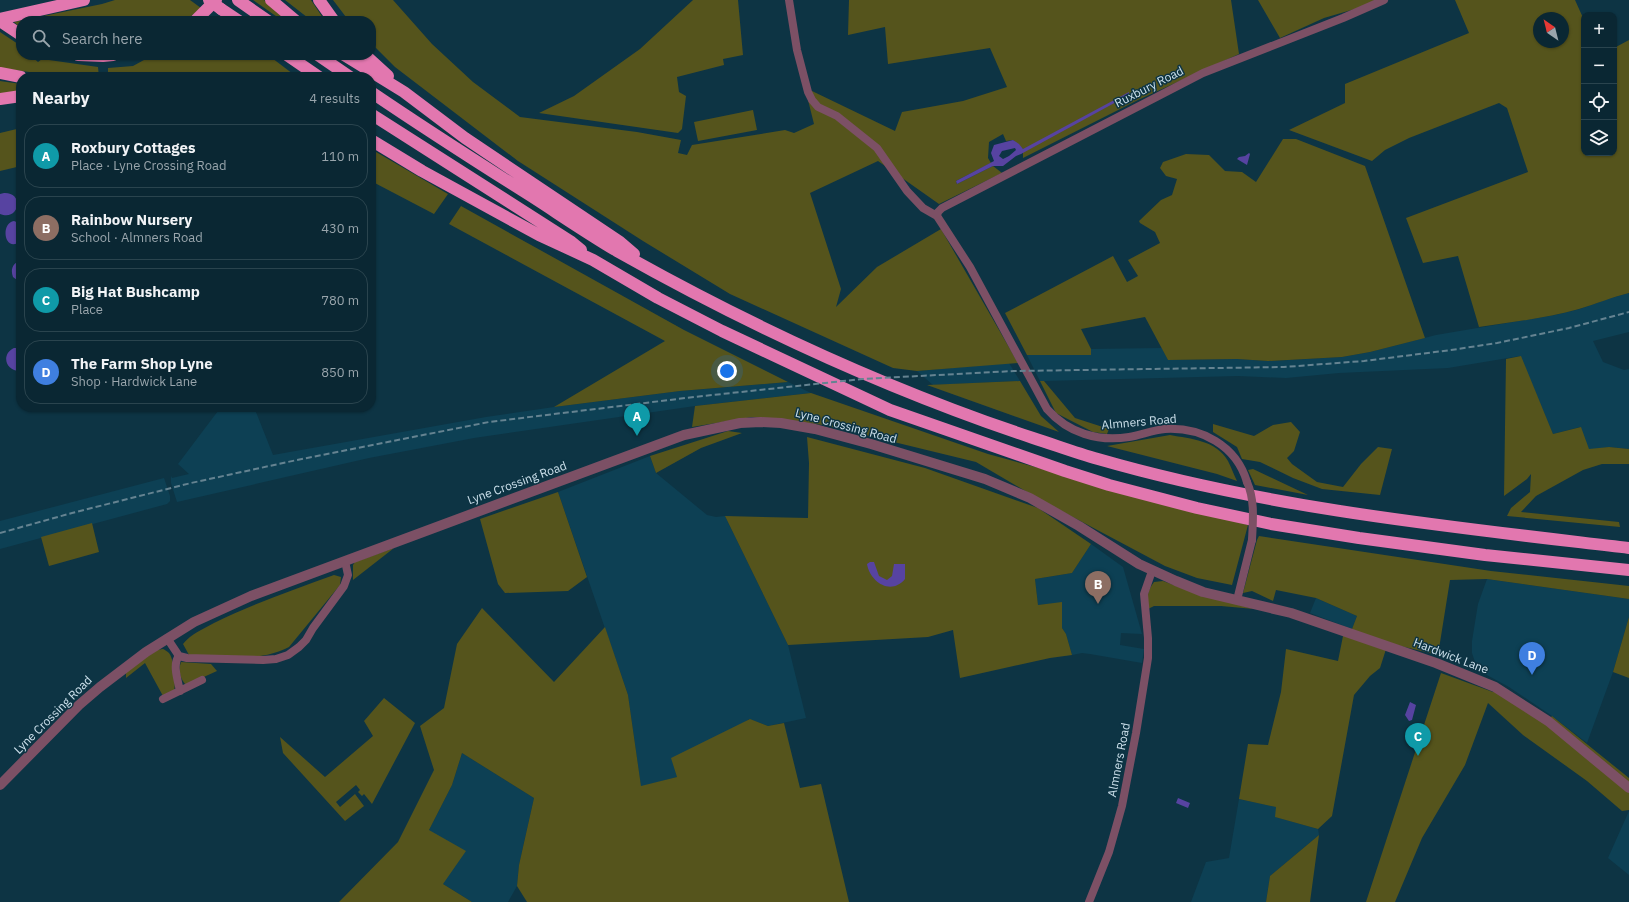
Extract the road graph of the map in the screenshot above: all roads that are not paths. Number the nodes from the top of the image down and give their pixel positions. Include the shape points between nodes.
1 (84, 0) edge
2 (209, 0) edge
3 (238, 0) edge
4 (271, 0) edge
5 (319, 0) edge
6 (789, 0) edge
7 (1384, 0) edge
8 (219, 4) edge
9 (16, 16) edge
10 (17, 16) edge
11 (202, 16) edge
12 (233, 16) edge
13 (261, 16) edge
14 (290, 16) edge
15 (330, 16) edge
16 (0, 20) edge
17 (16, 32) edge
18 (294, 60) edge
19 (325, 60) edge
20 (352, 60) edge
21 (370, 60) edge
22 (312, 72) edge
23 (343, 72) edge
24 (372, 72) edge
25 (0, 74) edge
26 (376, 75) edge
27 (16, 76) edge
28 (404, 92) junction
29 (376, 95) edge
30 (16, 97) edge
31 (0, 99) edge
32 (376, 117) edge
33 (376, 143) edge
34 (937, 216) junction
35 (593, 260) junction
36 (654, 270) junction
37 (1629, 548) edge
38 (345, 561) junction
39 (1629, 570) edge
40 (1152, 571) junction
41 (1237, 600) junction
42 (167, 638) junction
43 (179, 656) junction
44 (202, 680) dead end
45 (180, 691) junction
46 (163, 699) dead end
47 (0, 786) edge
48 (1629, 788) edge
49 (1089, 902) edge

1 - 10 highway
2 - 8 highway, bridge
3 - 13 highway
4 - 14 highway
5 - 15 highway
6 - 34 street via 797,50 812,100 818,107 837,116 878,148 907,190 923,208
7 - 34 street, Ruxbury Road via 1203,73 942,208
8 - 11 highway
8 - 12 highway
9 - 16 highway
16 - 17 highway
18 - 22 highway
19 - 23 highway
20 - 24 highway
21 - 28 highway
25 - 27 highway
26 - 28 highway
28 - 36 highway via 465,138 620,242
29 - 36 highway via 616,250
30 - 31 highway
32 - 35 highway via 570,241
33 - 35 highway via 532,232
34 - 41 street, Almners Road, bridge via 970,267 1047,409 1056,420 1085,435 1105,439 1164,429 1187,430 1210,437 1231,453 1241,467 1251,490 1254,508 1252,540
35 - 39 highway via 722,331 890,410 1109,486 1270,524 1485,555
36 - 37 highway via 715,305 777,335 900,389 998,426 1098,459 1203,486 1288,504
38 - 40 street, Lyne Crossing Road via 684,435 722,426 760,422 815,429 871,444 1014,491
38 - 42 street, Lyne Crossing Road via 226,606
38 - 43 street via 348,575 344,586 306,640 288,655 263,660 190,659
40 - 41 street, Lyne Crossing Road via 1203,592
40 - 49 street, Almners Road via 1144,594 1148,658 1136,733 1122,806 1109,852
41 - 48 street, Hardwick Lane via 1291,613 1436,663 1495,687 1548,721
42 - 43 street
42 - 47 street, Lyne Crossing Road via 118,672 79,705
43 - 45 street via 176,659 176,666
44 - 45 street
45 - 46 street

